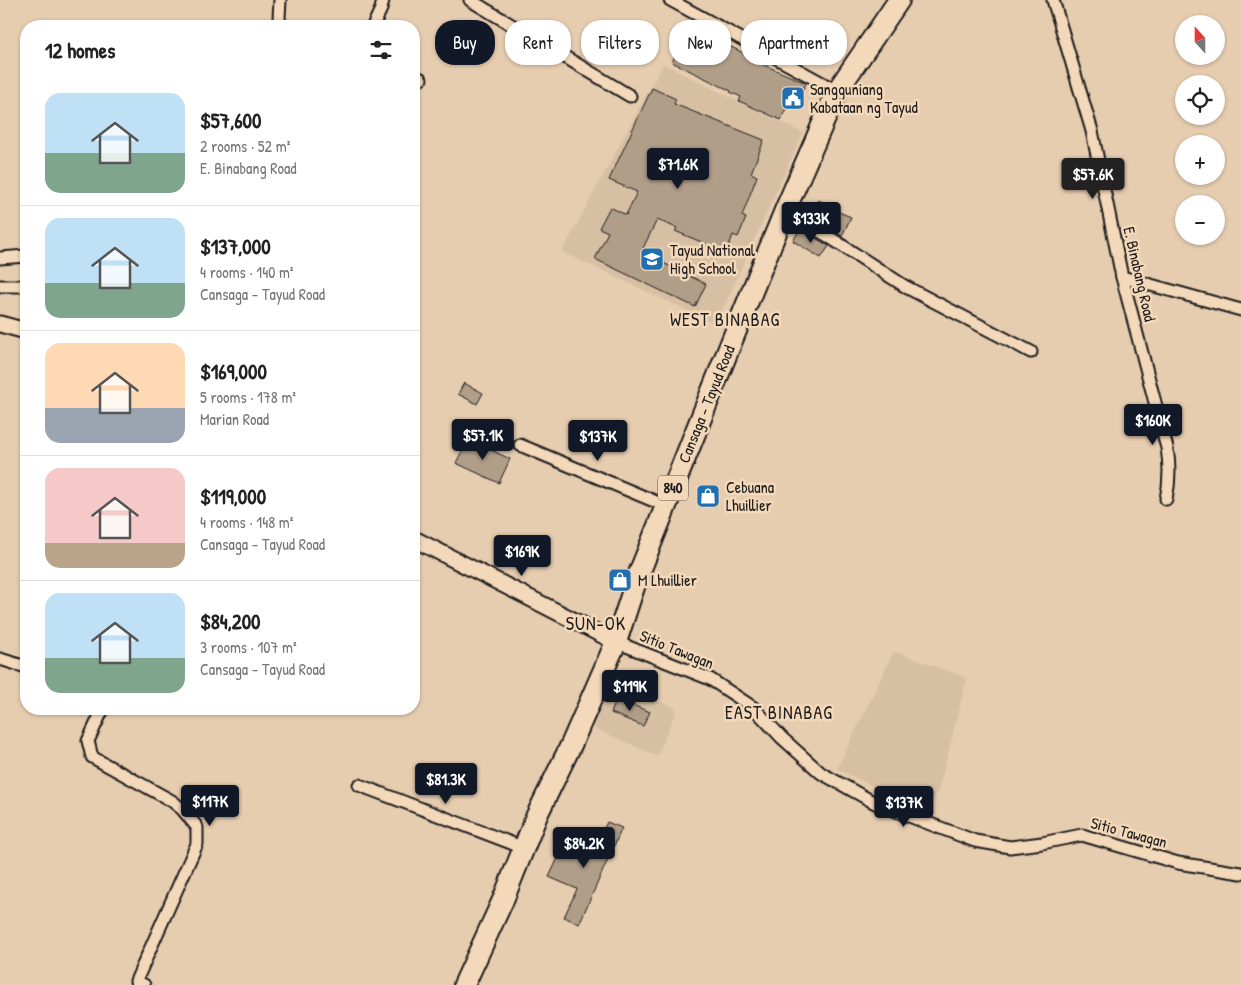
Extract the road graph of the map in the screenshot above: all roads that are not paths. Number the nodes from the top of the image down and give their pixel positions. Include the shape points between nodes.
1 (280, 0) edge
2 (383, 0) edge
3 (470, 0) edge
4 (670, 0) edge
5 (899, 0) edge
6 (1053, 0) edge
7 (280, 20) edge
8 (376, 20) edge
9 (837, 91) junction
10 (630, 96) dead end
11 (784, 212) junction
12 (20, 256) edge
13 (0, 258) edge
14 (1122, 277) junction
15 (0, 286) edge
16 (20, 286) edge
17 (1241, 310) edge
18 (0, 324) edge
19 (20, 329) edge
20 (1031, 352) dead end
21 (520, 445) dead end
22 (1166, 499) dead end
23 (666, 506) junction
24 (420, 542) edge
25 (616, 642) junction
26 (0, 659) edge
27 (20, 665) edge
28 (99, 715) edge
29 (359, 786) dead end
30 (524, 848) junction
31 (1241, 873) edge
32 (144, 985) edge
33 (464, 985) edge

1 - 7 street
2 - 8 street
3 - 10 street
4 - 9 street
5 - 9 highway, Cansaga - Tayud Road / 840
6 - 14 street, E. Binabang Road via 1092,131
9 - 11 highway, Cansaga - Tayud Road / 840
11 - 20 street via 906,287
11 - 23 highway, Cansaga - Tayud Road / 840
12 - 13 street
14 - 17 street
14 - 22 street, E. Binabang Road via 1167,448 1170,474
15 - 16 street
18 - 19 street
21 - 23 street
23 - 25 highway, Cansaga - Tayud Road / 840
24 - 25 street
25 - 30 highway, Cansaga - Tayud Road / 840
25 - 31 street, Sitio Tawagan via 710,679 754,708 822,773 875,803 975,841 1010,847 1082,835 1178,863
26 - 27 street
28 - 32 street via 88,741 92,757 172,801 196,827 197,844 136,981
29 - 30 street
30 - 33 highway, Cansaga - Tayud Road / 840

